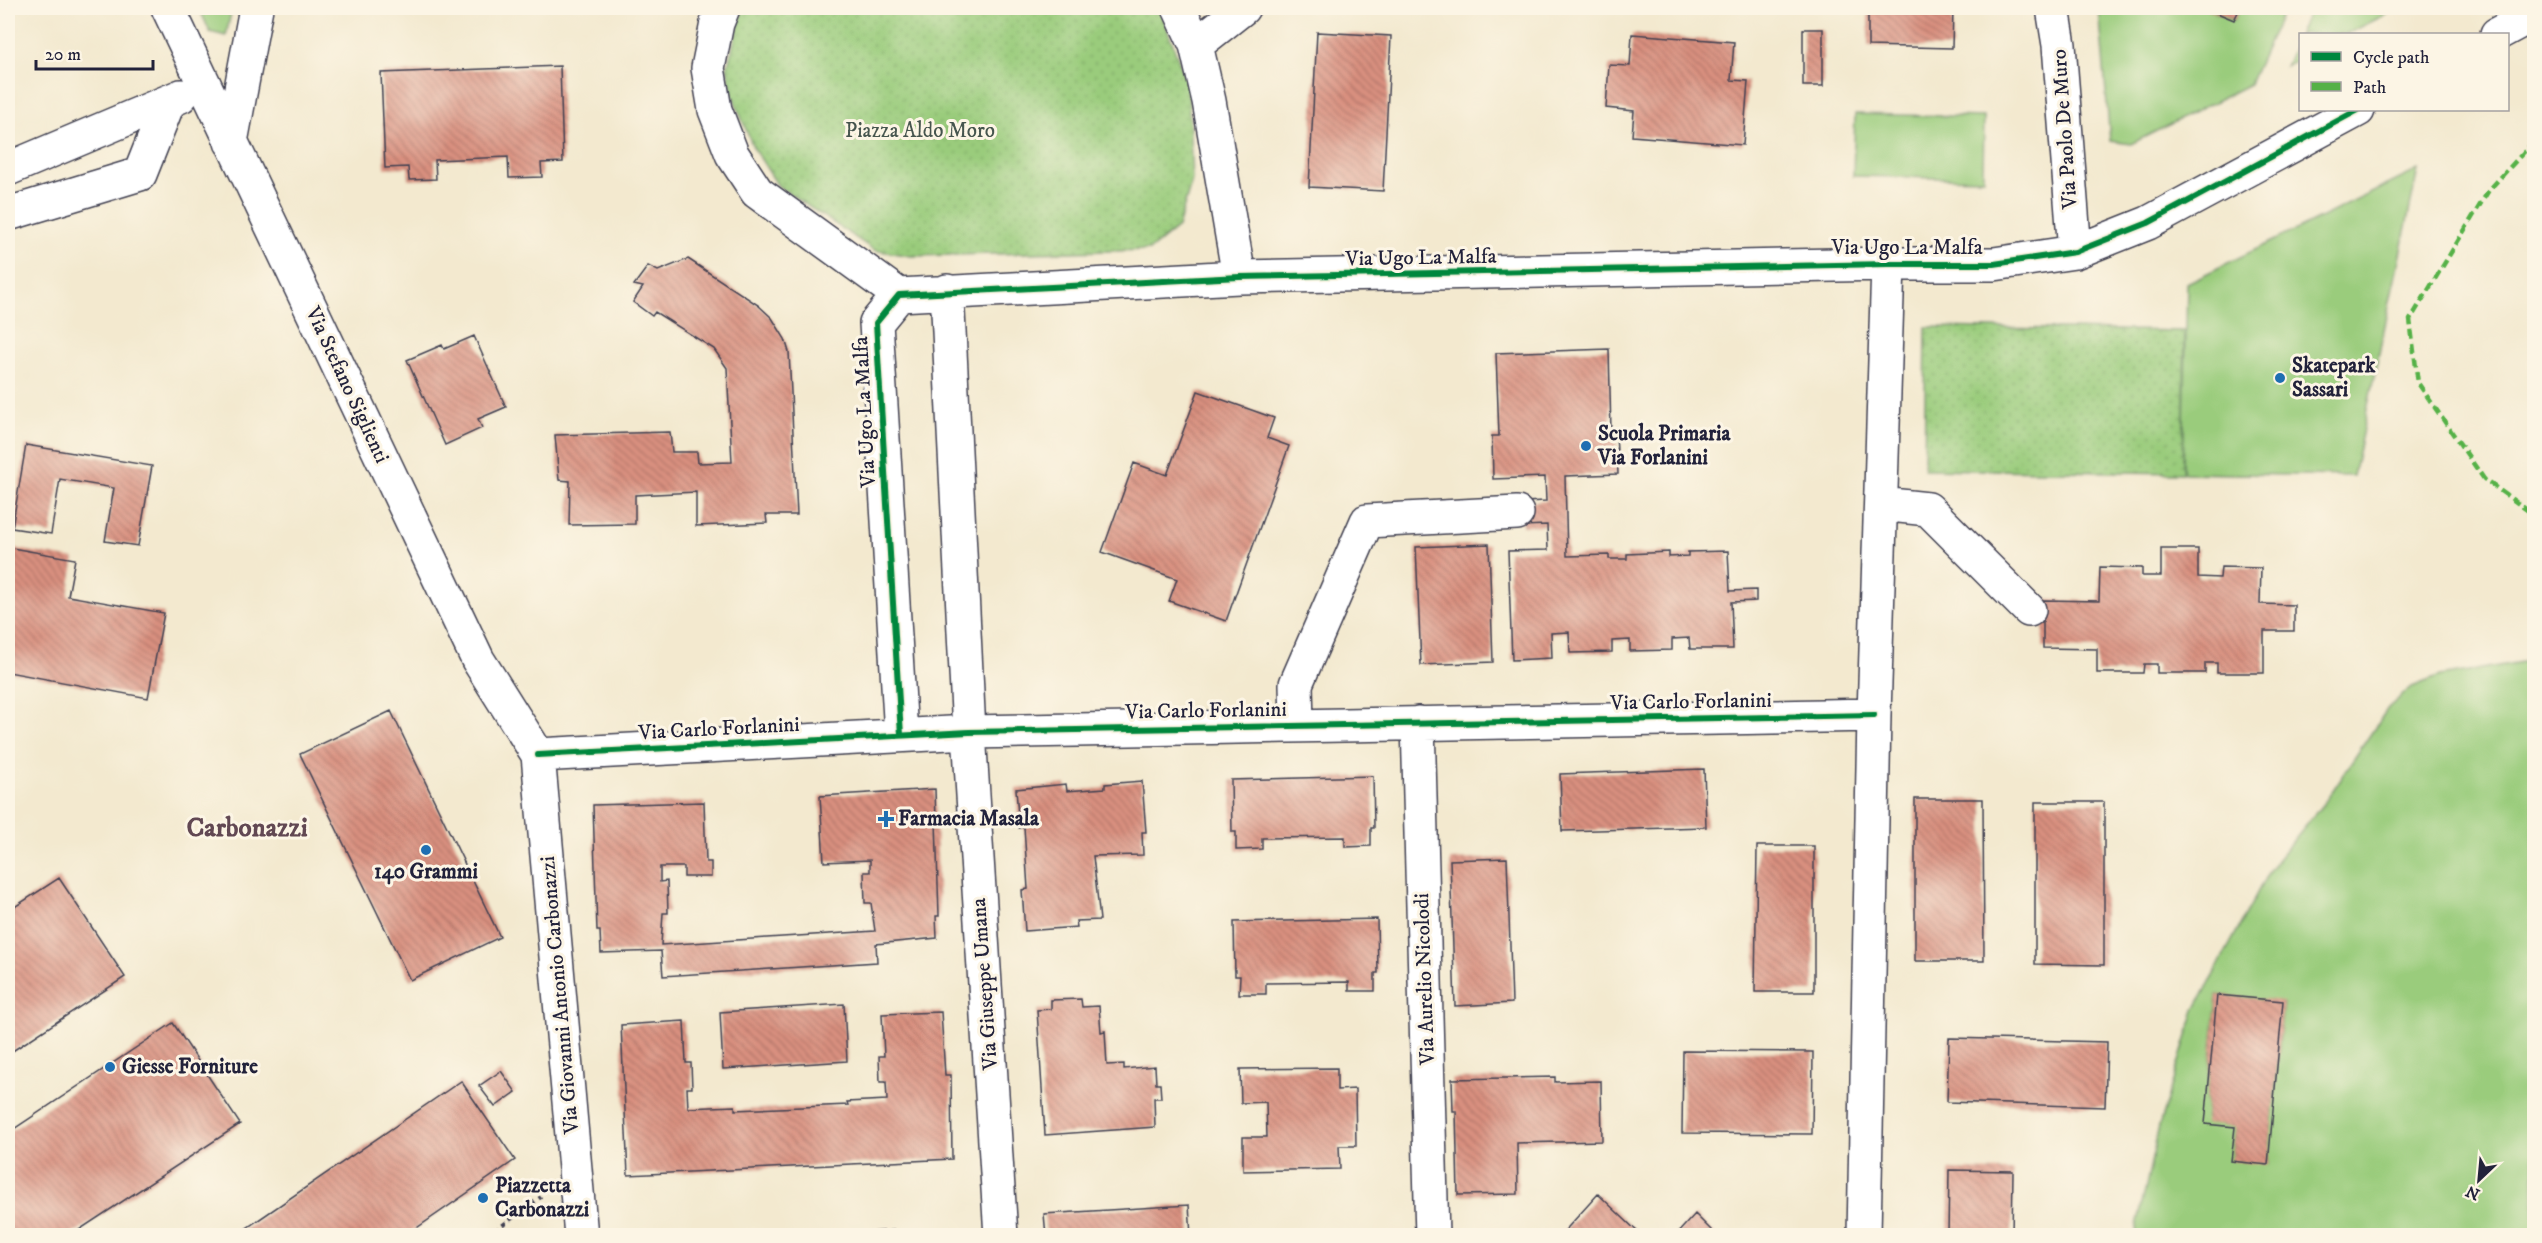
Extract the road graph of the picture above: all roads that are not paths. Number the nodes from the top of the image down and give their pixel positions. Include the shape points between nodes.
1 (168, 8) edge
2 (256, 8) edge
3 (723, 8) edge
4 (1179, 8) edge
5 (1243, 8) edge
6 (2053, 8) edge
7 (2535, 14) edge
8 (2499, 33) edge
9 (1196, 45) junction
10 (205, 86) junction
11 (169, 101) junction
12 (2356, 111) edge
13 (231, 142) junction
14 (8, 169) edge
15 (8, 214) edge
16 (2075, 252) junction
17 (1888, 264) junction
18 (1239, 277) junction
19 (947, 291) junction
20 (899, 295) junction
21 (1881, 504) junction
22 (1517, 513) dead end
23 (2029, 610) dead end
24 (1875, 715) junction
25 (1418, 723) junction
26 (1297, 725) junction
27 (969, 732) junction
28 (901, 735) junction
29 (538, 755) junction
30 (581, 1236) edge
31 (1000, 1236) edge
32 (1432, 1236) edge
33 (1864, 1236) edge

1 - 10 street, Via Stefano Siglienti
2 - 13 street
3 - 20 street via 708,68 716,110 732,154 757,192
4 - 9 street
5 - 9 street
6 - 16 street, Via Paolo De Muro
7 - 8 street
9 - 18 street
10 - 11 street
10 - 13 street, Via Stefano Siglienti
11 - 14 street
11 - 15 street via 140,174
12 - 16 street, Via Ugo La Malfa via 2148,223
13 - 29 street, Via Stefano Siglienti via 477,660
16 - 17 street, Via Ugo La Malfa via 1994,264
17 - 18 street, Via Ugo La Malfa
17 - 21 street, Via Ugo La Malfa
18 - 19 street, Via Ugo La Malfa
19 - 20 street, Via Ugo La Malfa
19 - 27 street
20 - 28 street, Via Ugo La Malfa via 876,323
21 - 23 street via 1928,509
21 - 24 street, Via Ugo La Malfa
22 - 26 street via 1367,521 1296,684
24 - 25 street, Via Carlo Forlanini
24 - 33 street
25 - 26 street, Via Carlo Forlanini
25 - 32 street, Via Aurelio Nicolodi
26 - 27 street, Via Carlo Forlanini
27 - 28 street, Via Carlo Forlanini
27 - 31 street, Via Giuseppe Umana
28 - 29 street, Via Carlo Forlanini
29 - 30 street, Via Giovanni Antonio Carbonazzi

